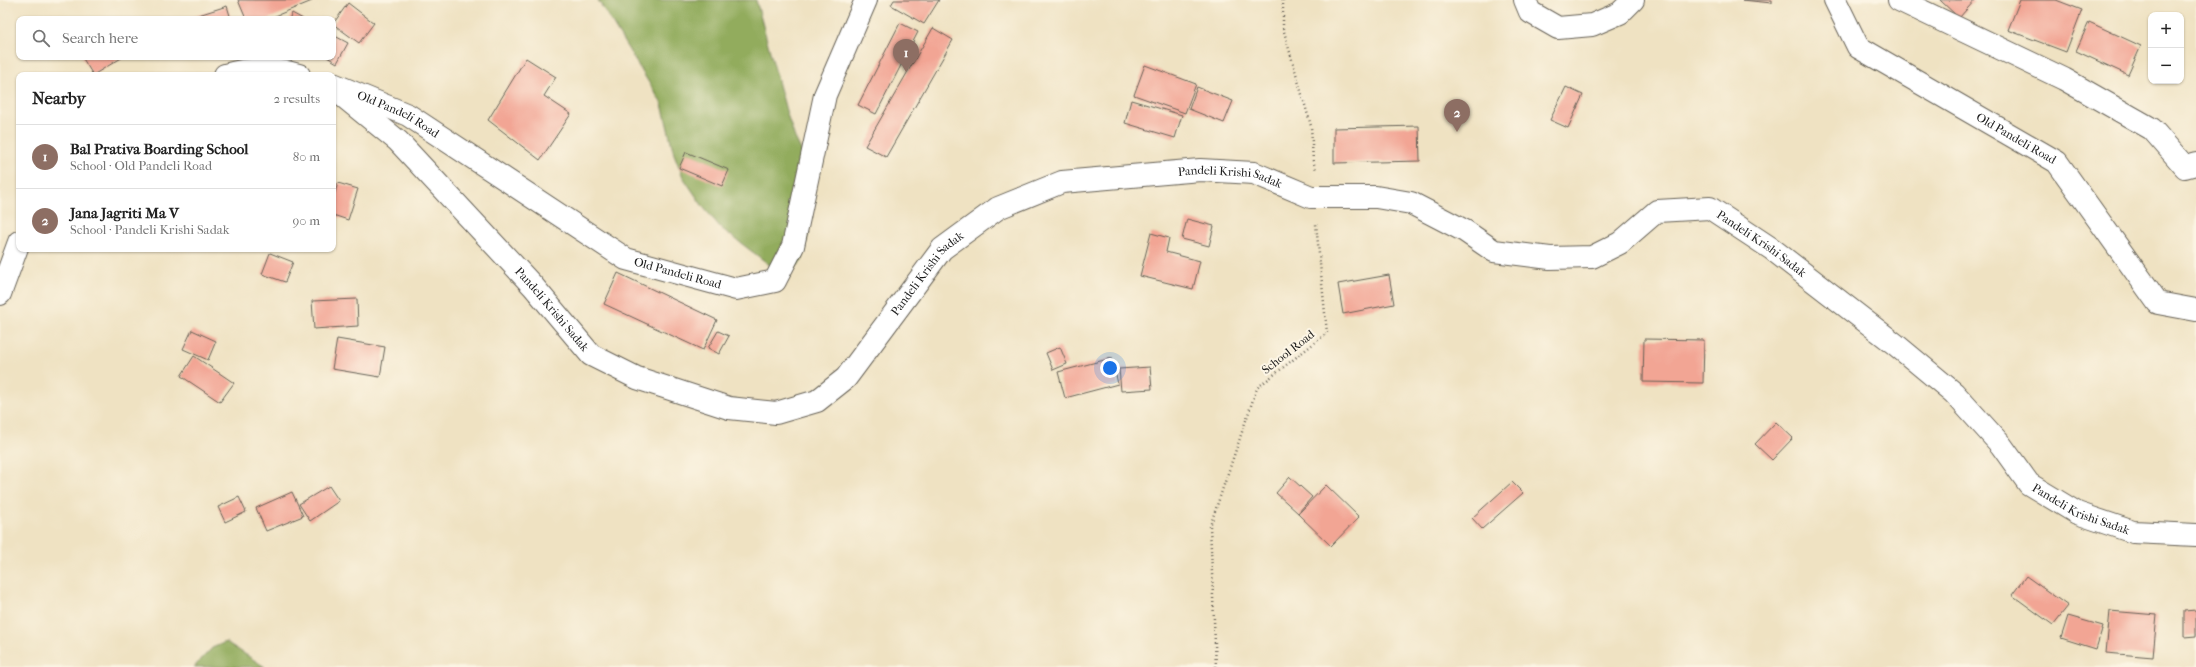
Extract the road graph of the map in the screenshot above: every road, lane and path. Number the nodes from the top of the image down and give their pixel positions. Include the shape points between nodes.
1 (866, 0) edge
2 (1283, 0) edge
3 (1525, 0) edge
4 (1633, 0) edge
5 (1835, 0) edge
6 (1899, 0) edge
7 (235, 72) edge
8 (288, 72) edge
9 (336, 85) edge
10 (336, 90) edge
11 (2196, 164) edge
12 (1310, 198) junction
13 (16, 250) edge
14 (0, 294) edge
15 (2196, 310) edge
16 (2196, 535) edge
17 (1216, 667) edge

1 - 9 street, Old Pandeli Road via 825,95 792,246 774,281 736,288 626,259 408,115
2 - 12 path via 1283,28 1310,126 1313,161 1318,178
3 - 4 street via 1530,12 1558,28 1592,25 1620,12
5 - 15 street, Old Pandeli Road via 1858,47 2057,162 2158,303
6 - 11 street via 2064,80 2152,129 2185,167
7 - 8 street via 261,69
10 - 12 street, Pandeli Krishi Sadak via 398,141 533,286 591,354 637,378 729,408 776,413 817,401 846,378 942,249 998,208 1062,182 1200,170 1239,172 1254,173
12 - 16 street, Pandeli Krishi Sadak via 1376,197 1411,203 1465,231 1494,251 1550,258 1592,257 1620,243 1657,211 1710,208 1772,249 1954,393 2001,445 2029,484 2077,513 2133,532
12 - 17 path, School Road via 1318,231 1327,333 1256,388 1210,526
13 - 14 street

